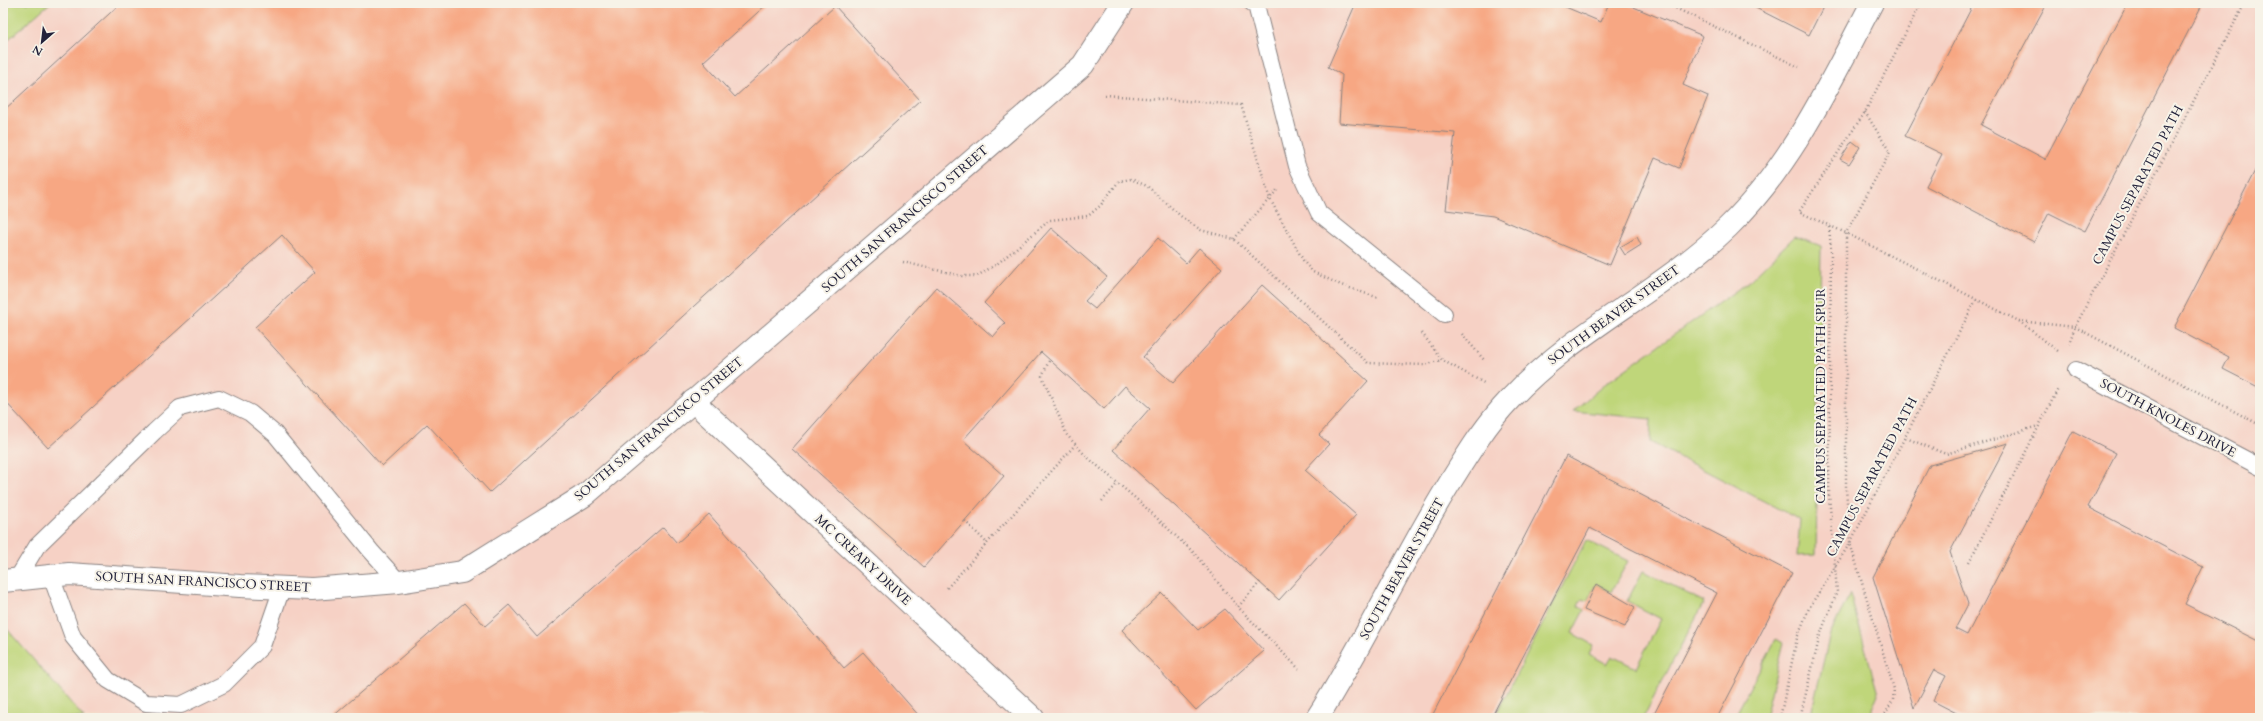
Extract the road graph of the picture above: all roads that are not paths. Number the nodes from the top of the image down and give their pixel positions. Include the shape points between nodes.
1 (1123, 3) edge
2 (1872, 3) edge
3 (1255, 4) edge
4 (1444, 314) road end
5 (2076, 370) road end
6 (693, 401) junction
7 (2260, 467) edge
8 (51, 576) junction
9 (10, 580) edge
10 (399, 582) junction
11 (282, 588) junction
12 (1033, 718) edge
13 (1317, 718) edge

1 - 6 street, SOUTH SAN FRANCISCO STREET via 1083,65
2 - 13 street, SOUTH BEAVER STREET via 1804,130 1766,184 1728,227 1683,265 1576,340 1541,368 1490,422 1433,509 1346,673
3 - 4 lane via 1297,166 1319,213
5 - 7 lane, SOUTH KNOLES DRIVE
6 - 10 street, SOUTH SAN FRANCISCO STREET via 585,495 469,568 462,572
6 - 12 street, MC CREARY DRIVE
8 - 9 street, SOUTH SAN FRANCISCO STREET
8 - 11 street, SOUTH SAN FRANCISCO STREET via 69,574
8 - 11 lane via 73,637 108,680 146,703 181,705 224,684 262,646
9 - 10 lane via 37,546 180,408 219,398 250,412 275,434
10 - 11 street, SOUTH SAN FRANCISCO STREET via 312,589

